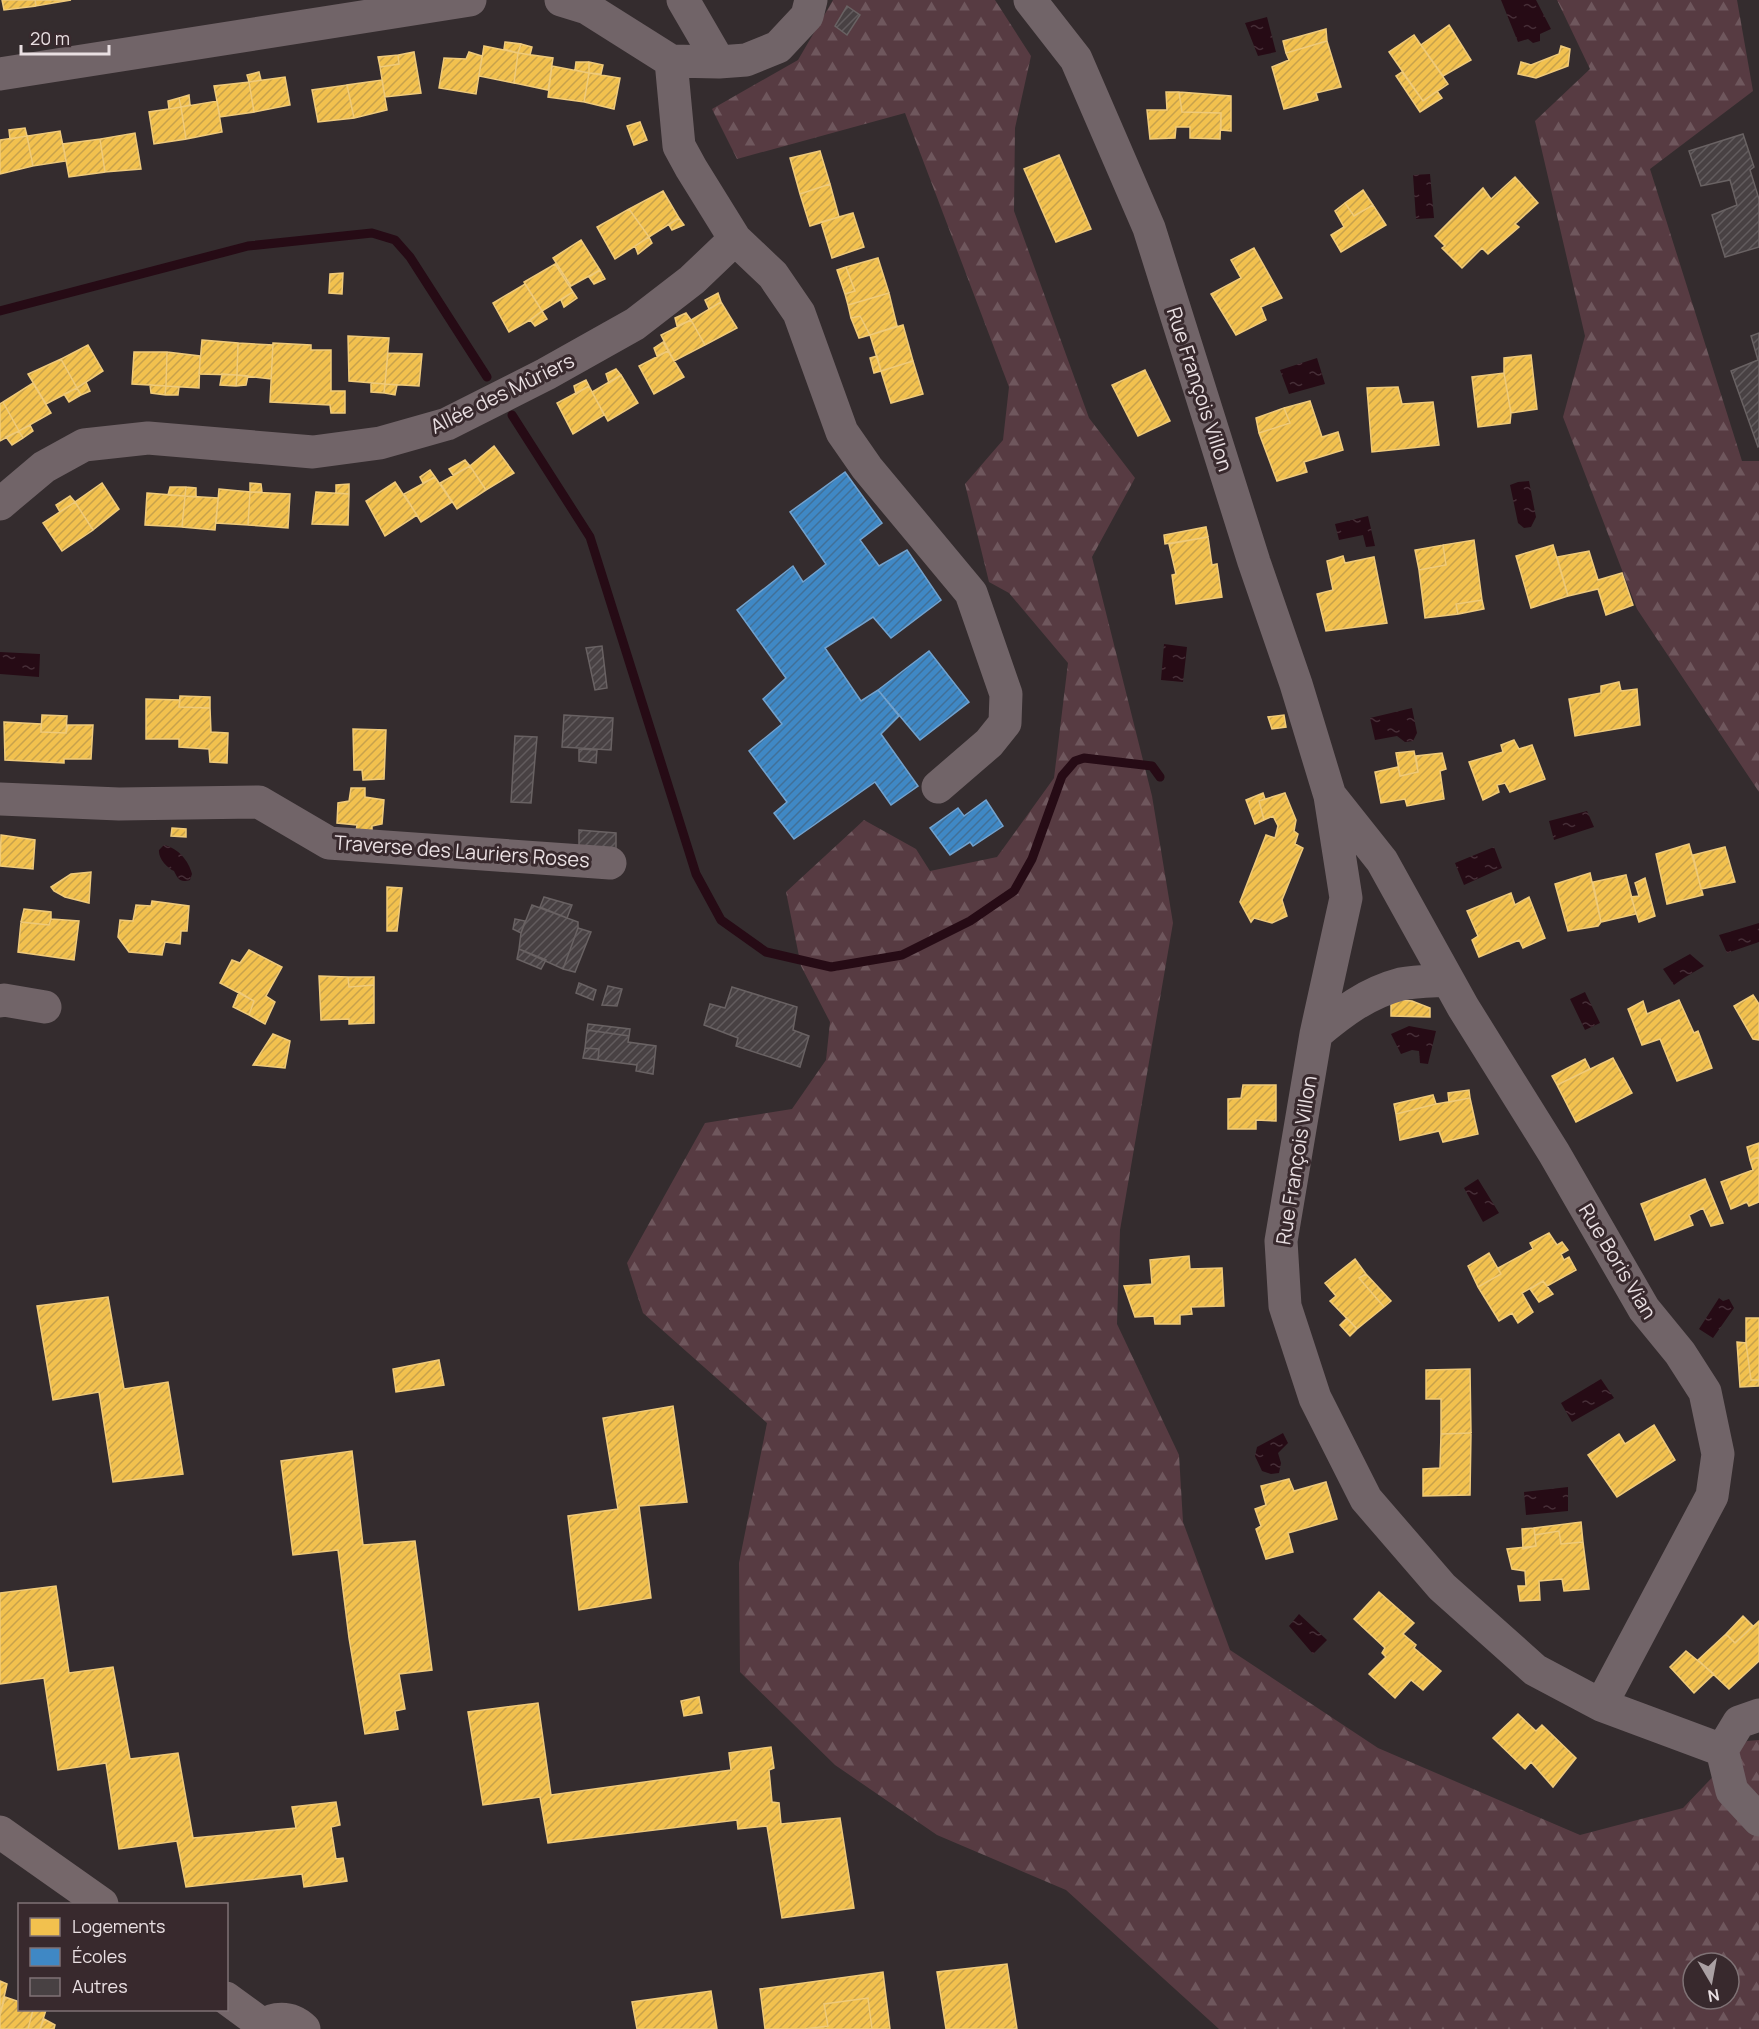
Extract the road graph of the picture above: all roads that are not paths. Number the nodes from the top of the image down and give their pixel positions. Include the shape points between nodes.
1 (470, 0) edge
2 (561, 0) edge
3 (683, 0) edge
4 (812, 0) edge
5 (1030, 0) edge
6 (671, 61) junction
7 (718, 62) junction
8 (0, 74) edge
9 (735, 239) junction
10 (0, 504) edge
11 (938, 787) dead end
12 (1330, 796) junction
13 (0, 799) edge
14 (1382, 861) joint
15 (610, 863) dead end
16 (1448, 980) junction
17 (0, 1001) edge
18 (45, 1006) dead end
19 (1316, 1034) junction
20 (1600, 1705) junction
21 (1759, 1715) edge
22 (1722, 1750) junction
23 (1759, 1820) edge
24 (0, 1832) edge
25 (99, 1903) edge
26 (228, 2000) edge
27 (262, 2027) edge
28 (304, 2029) edge

1 - 8 street
2 - 6 street via 587,8
3 - 7 street
4 - 7 street via 807,16 778,47 746,60
5 - 12 street, Rue François Villon via 1076,59 1149,228
6 - 7 street
6 - 9 street via 679,146
9 - 10 street, Allée des Mûriers via 692,280 635,324 447,424 380,443 313,452 148,438 84,446 44,467
9 - 11 street via 773,275 799,313 842,432 867,468 971,593 1006,694 1005,723 989,743
12 - 14 street, Rue François Villon
12 - 19 street, Rue François Villon via 1346,898
13 - 15 street, Traverse des Lauriers Roses via 119,804 259,802 328,843
14 - 16 street, Rue Boris Vian
16 - 19 street via 1402,984 1368,995
16 - 20 street, Rue Boris Vian via 1644,1309 1705,1392 1716,1443 1712,1496
17 - 18 street
19 - 20 street, Rue François Villon via 1281,1241 1285,1306 1315,1398 1366,1499 1442,1587 1535,1670
20 - 22 street, Rue François Villon
21 - 22 street via 1739,1722
22 - 23 street via 1732,1791
24 - 25 street
26 - 27 street
27 - 28 street via 270,2021 286,2019

